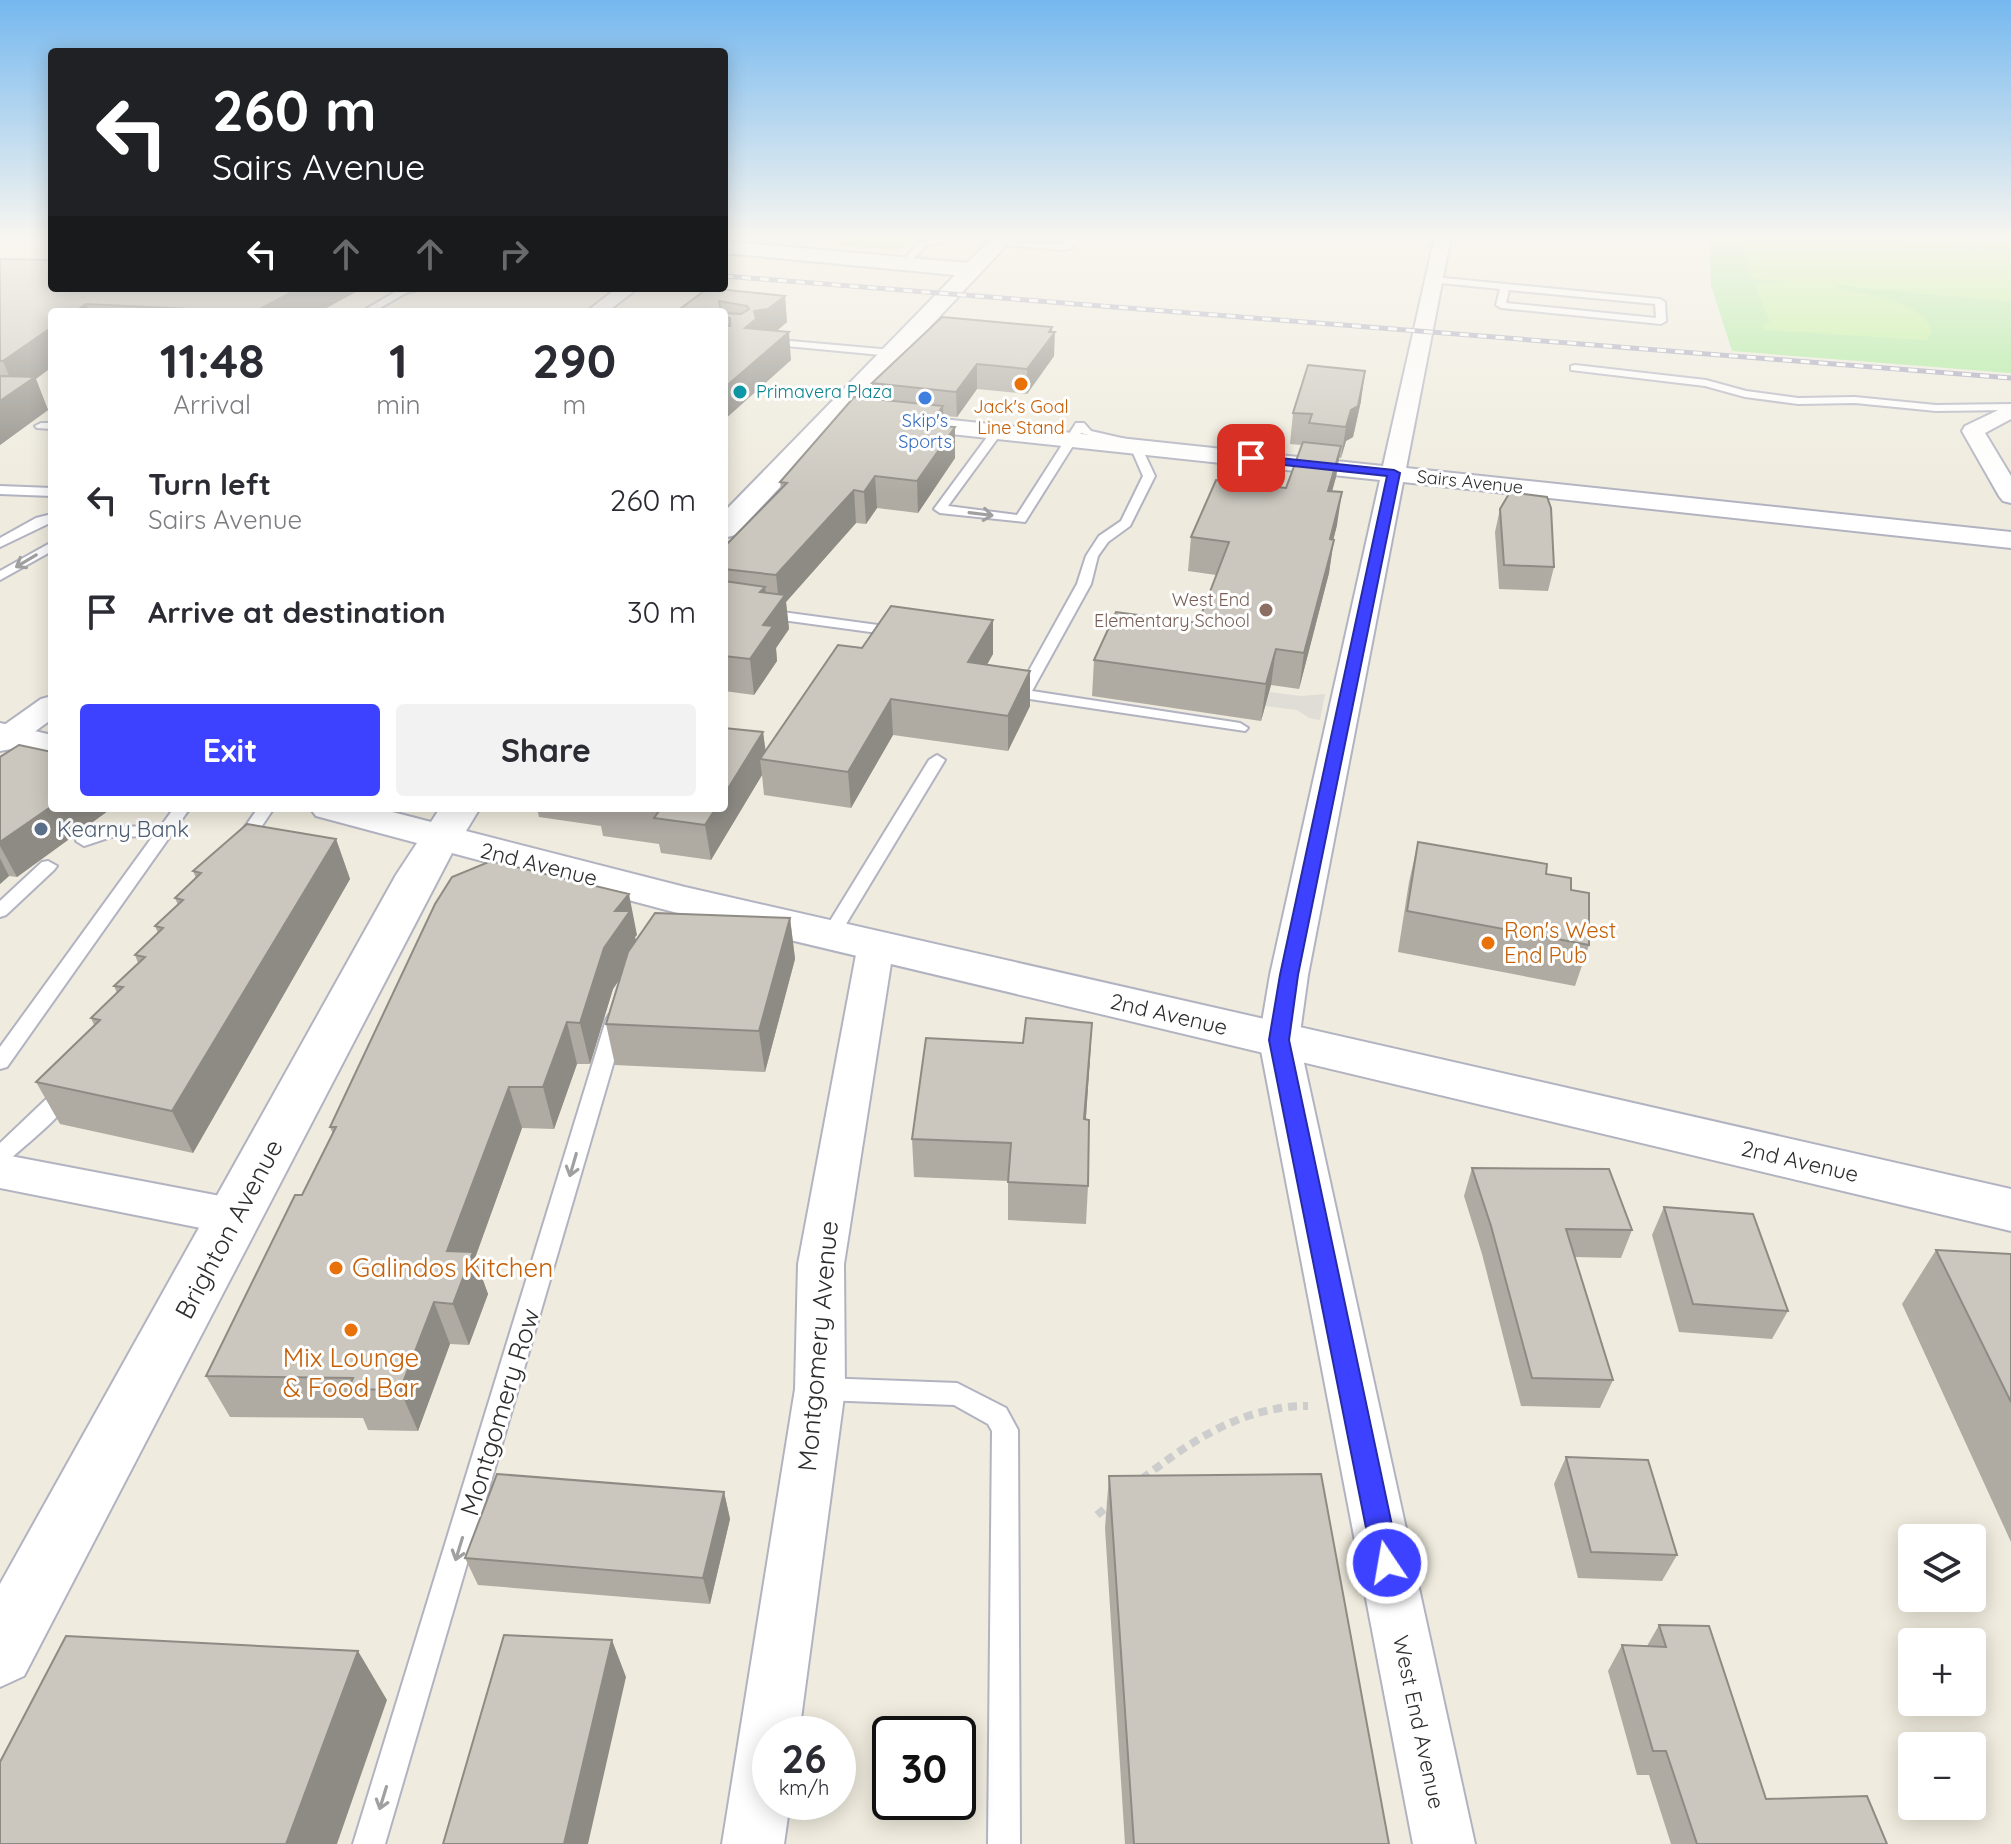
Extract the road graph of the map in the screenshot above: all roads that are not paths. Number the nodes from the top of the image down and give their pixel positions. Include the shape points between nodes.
1 (921, 322) edge
2 (1425, 322) edge
3 (817, 348) junction
4 (892, 353) junction
5 (1575, 368) dead end
6 (2011, 408) edge
7 (834, 414) junction
8 (1078, 426) junction
9 (997, 431) junction
10 (1136, 446) junction
11 (1394, 473) junction
12 (0, 490) edge
13 (48, 492) edge
14 (2011, 496) edge
15 (48, 519) edge
16 (728, 525) edge
17 (2011, 540) edge
18 (0, 543) edge
19 (48, 548) edge
20 (0, 576) edge
21 (728, 609) edge
22 (921, 635) edge
23 (48, 708) edge
24 (1240, 728) dead end
25 (3, 738) edge
26 (48, 745) edge
27 (937, 760) dead end
28 (179, 812) edge
29 (263, 812) edge
30 (362, 812) edge
31 (450, 823) edge
32 (166, 831) junction
33 (84, 841) dead end
34 (230, 859) edge
35 (48, 866) dead end
36 (0, 911) edge
37 (854, 939) junction
38 (621, 1005) edge
39 (1279, 1040) junction
40 (0, 1062) edge
41 (80, 1074) edge
42 (0, 1155) edge
43 (0, 1171) edge
44 (2011, 1210) edge
45 (236, 1217) junction
46 (820, 1389) junction
47 (0, 1652) edge
48 (369, 1844) edge
49 (753, 1844) edge
50 (1004, 1844) edge
51 (1444, 1844) edge

1 - 4 street
2 - 11 street, West End Avenue
3 - 3 lane via 762,344
3 - 4 lane
4 - 7 street
5 - 6 lane via 1706,383 1798,401
6 - 14 street via 1973,431
7 - 9 street, Sairs Avenue
7 - 16 street
8 - 9 street, Sairs Avenue
9 -> 8 lane via 940,509 1021,519
8 - 10 street, Sairs Avenue
10 - 11 street, Sairs Avenue
10 - 24 lane via 1149,476 1126,523 1103,539 1092,556 1084,584 1023,694
11 - 17 street, Sairs Avenue
11 - 39 street, West End Avenue
12 - 13 lane
15 - 18 lane
19 -> 20 lane
21 - 22 lane
23 - 25 street
25 - 26 street
27 - 37 lane
28 - 32 lane
29 - 34 lane
30 - 31 street, 2nd Avenue
31 - 37 street, 2nd Avenue via 681,908
31 - 45 street, Brighton Avenue
32 - 33 lane via 109,832
32 - 40 lane
35 - 36 lane
37 - 39 street, 2nd Avenue
37 - 46 street, Montgomery Avenue via 821,1264
38 -> 48 lane, Montgomery Row
39 - 44 street, 2nd Avenue
39 - 51 street, West End Avenue
41 - 42 lane via 54,1107
43 - 45 street
45 - 47 street, Brighton Avenue
46 - 49 street, Montgomery Avenue
46 - 50 lane via 957,1394 997,1416 1005,1430

